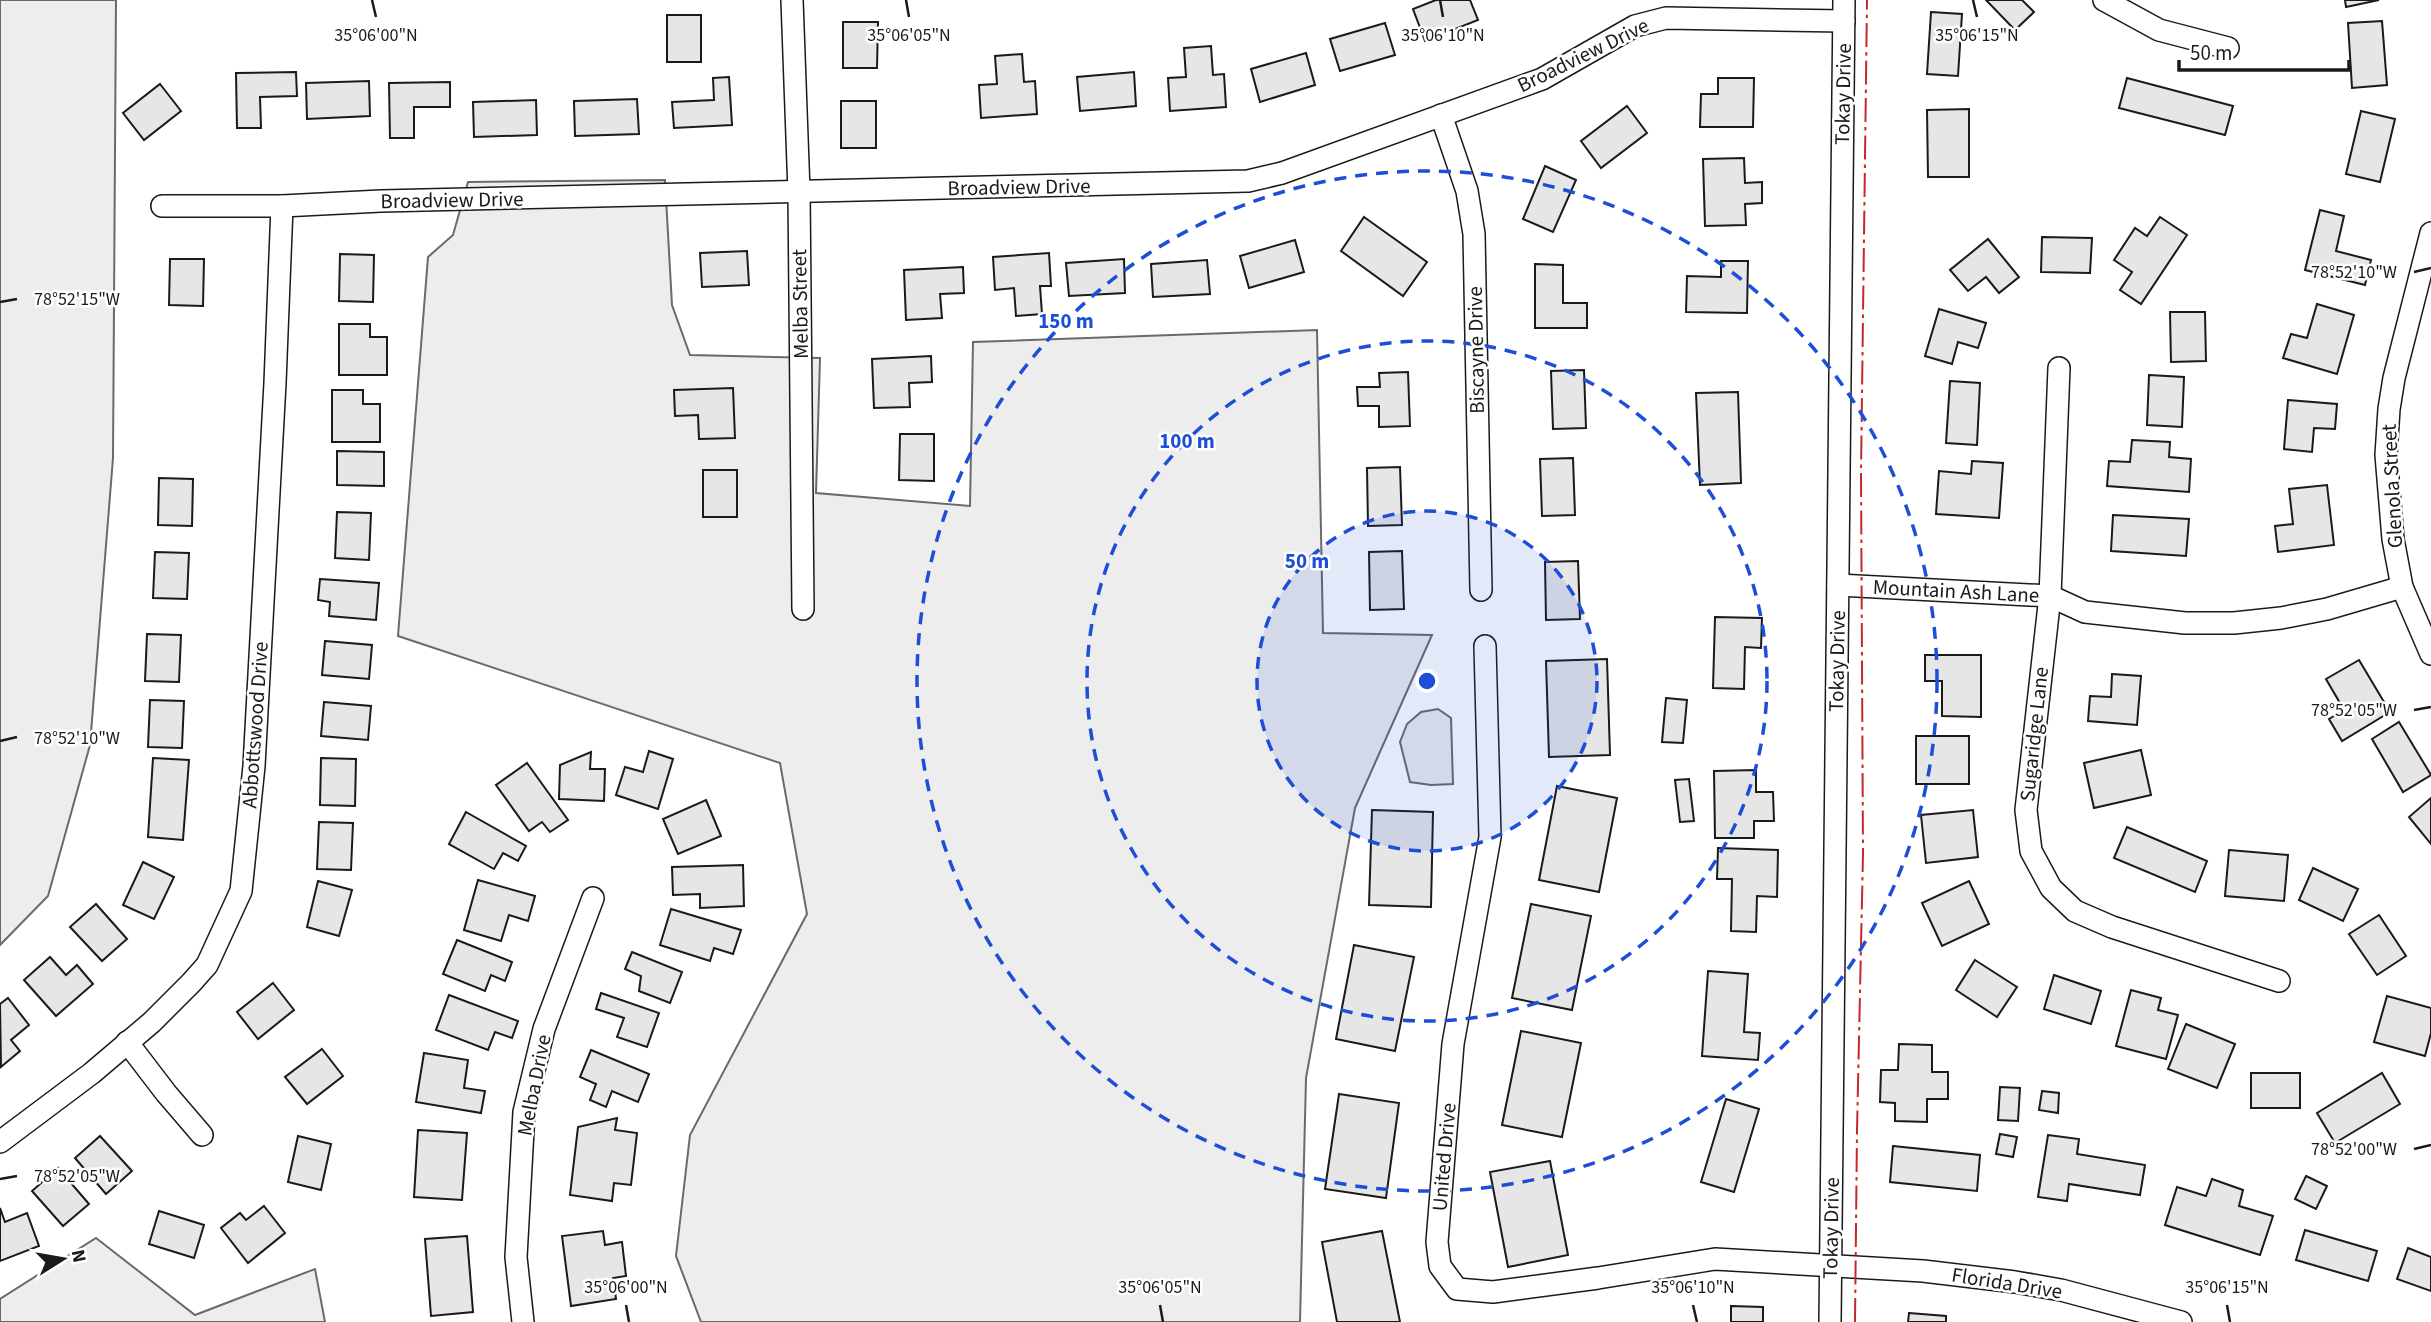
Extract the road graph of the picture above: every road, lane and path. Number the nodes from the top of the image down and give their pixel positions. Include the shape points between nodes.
1 (792, 0) edge
2 (2105, 0) edge
3 (1844, 10) edge
4 (2228, 48) dead end
5 (1441, 115) junction
6 (799, 192) junction
7 (162, 206) dead end
8 (282, 206) junction
9 (2431, 233) edge
10 (2059, 368) dead end
11 (1838, 585) junction
12 (2402, 587) junction
13 (1482, 590) dead end
14 (2050, 596) junction
15 (803, 609) dead end
16 (1485, 646) dead end
17 (2431, 654) edge
18 (593, 898) dead end
19 (2279, 981) dead end
20 (127, 1042) junction
21 (202, 1135) dead end
22 (0, 1142) edge
23 (1830, 1265) junction
24 (523, 1322) edge
25 (1830, 1322) edge
26 (2181, 1322) edge

1 - 6 street, Melba Street
2 - 4 street via 2159,30
3 - 5 street, Broadview Drive via 1650,21 1542,79
3 - 11 street, Tokay Drive
5 - 6 street, Broadview Drive via 1248,181
5 - 13 street, Biscayne Drive via 1466,191 1474,234
6 - 8 street, Broadview Drive
6 - 15 street, Melba Street
7 - 8 street, Broadview Drive
8 - 20 street, Abbottswood Drive via 254,766 241,891 207,965
9 - 12 street, Glenola Street via 2389,409 2389,502
10 - 14 street, Sugaridge Lane
11 - 14 street, Mountain Ash Lane
11 - 23 street, Tokay Drive
12 - 14 street, Mountain Ash Lane via 2315,611 2234,623 2185,623 2085,612
12 - 17 street, Glenola Street
14 - 19 street, Sugaridge Lane via 2026,810 2031,851 2051,888 2075,911 2112,927
16 - 23 street, United Drive via 1490,837 1453,1044 1437,1242 1440,1266 1457,1289 1493,1292 1715,1259
18 - 24 street, Melba Drive via 544,1029 524,1112 516,1257
20 - 21 street
20 - 22 street, Abbottswood Drive
23 - 25 street, Tokay Drive
23 - 26 street, Florida Drive via 2015,1282

